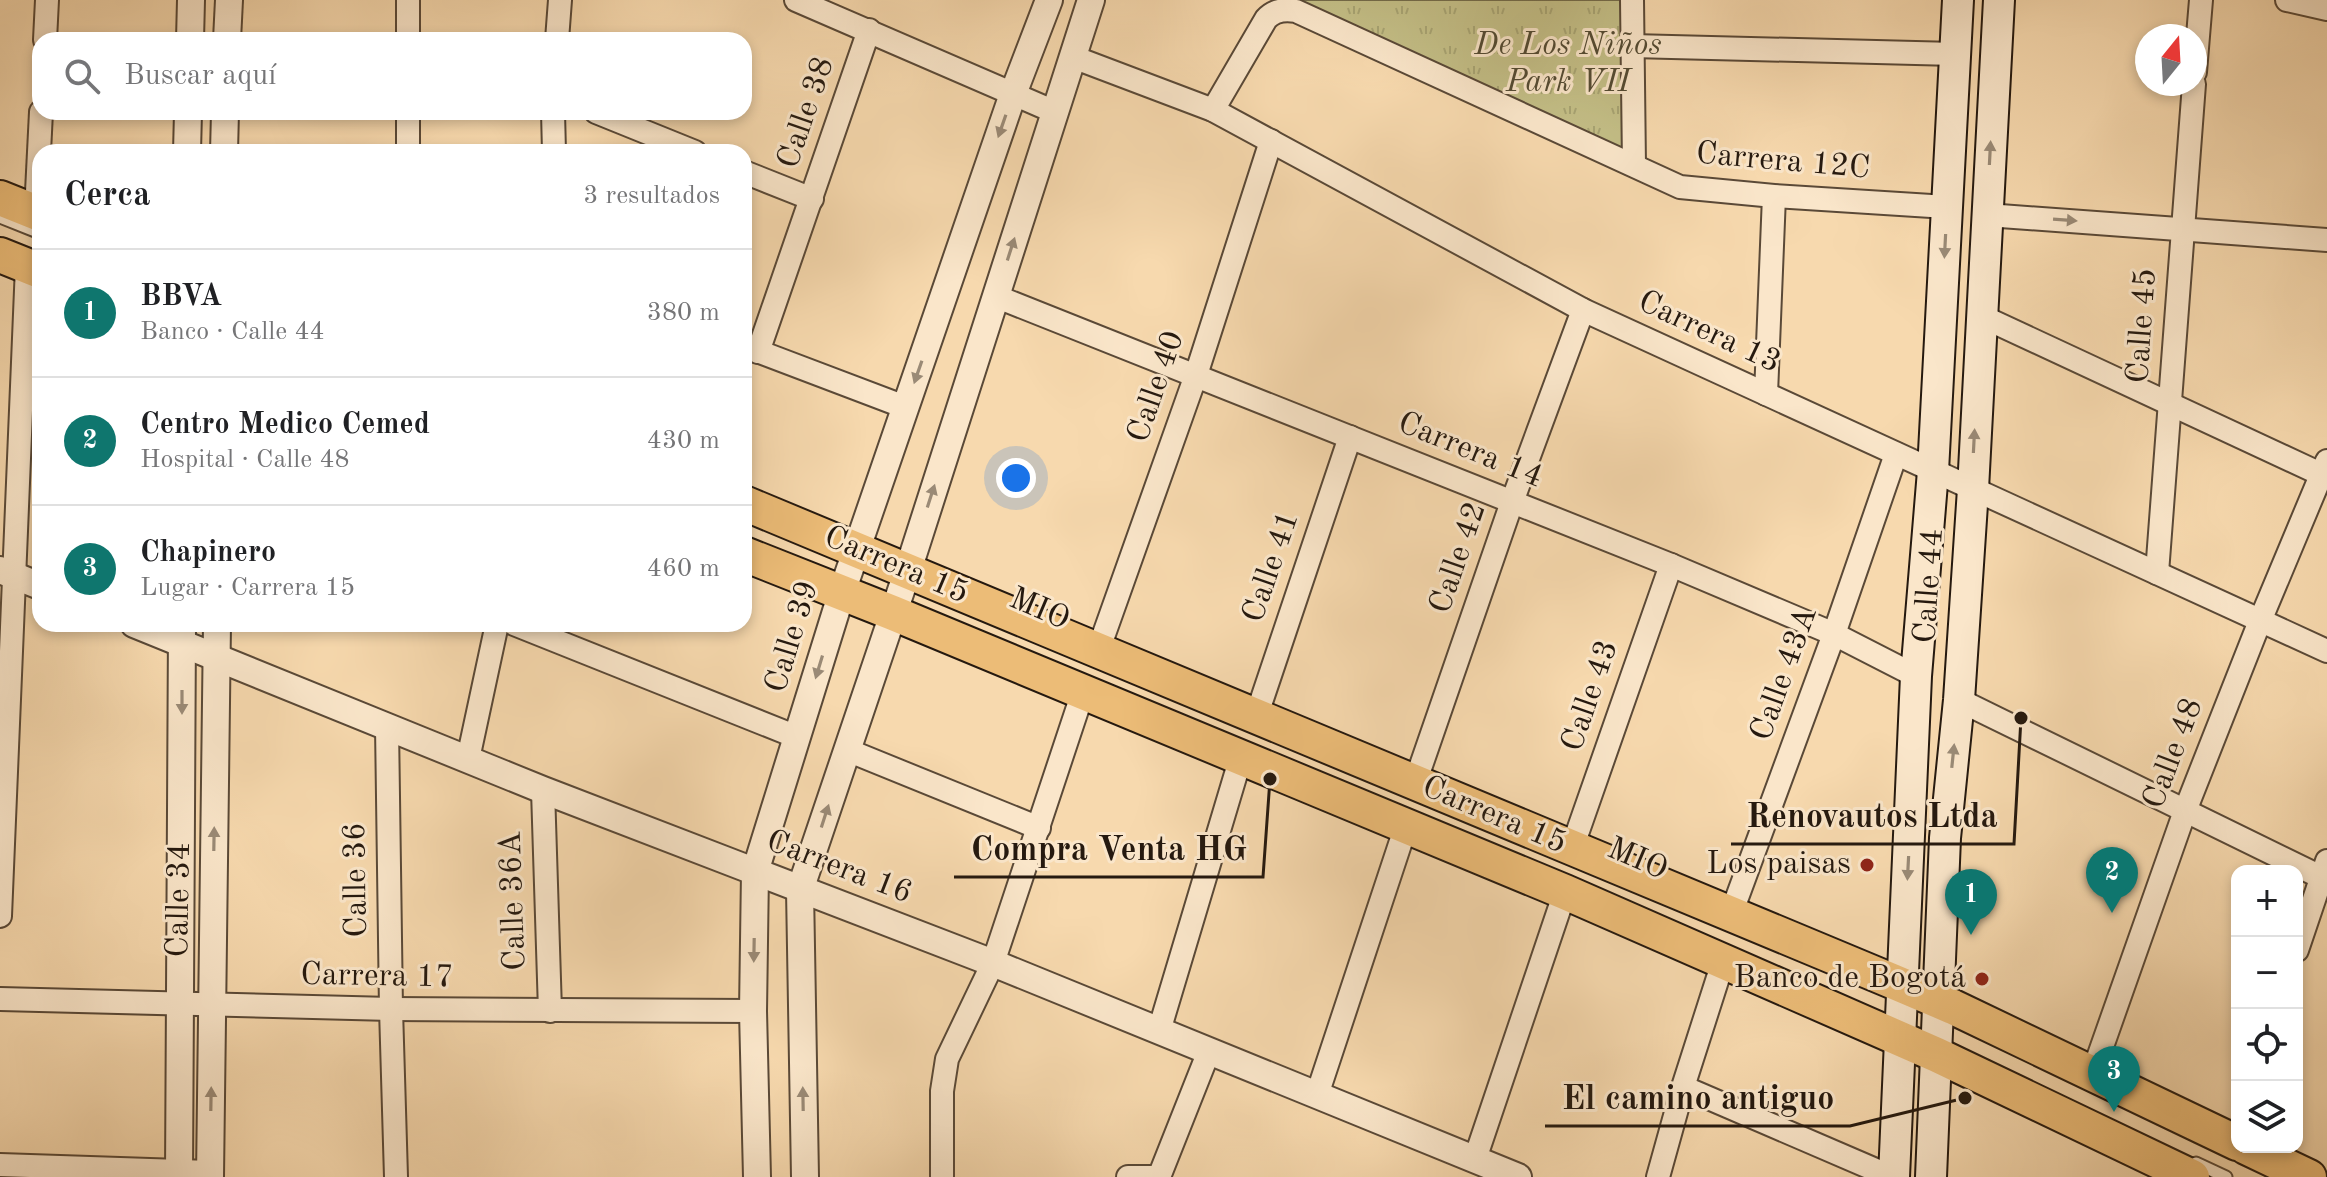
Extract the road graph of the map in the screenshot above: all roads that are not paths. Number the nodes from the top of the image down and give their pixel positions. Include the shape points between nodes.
1 (47, 0) edge
2 (191, 0) edge
3 (229, 0) edge
4 (408, 0) edge
5 (560, 0) edge
6 (796, 0) edge
7 (1049, 0) edge
8 (1091, 0) edge
9 (1632, 0) edge
10 (1958, 0) edge
11 (1999, 0) edge
12 (2201, 0) edge
13 (2287, 0) edge
14 (2327, 9) edge
15 (2199, 24) edge
16 (869, 30) junction
17 (45, 32) edge
18 (190, 32) edge
19 (227, 32) edge
20 (408, 32) edge
21 (558, 32) edge
22 (1632, 46) junction
23 (1955, 54) junction
24 (1073, 57) junction
25 (1013, 94) junction
26 (2193, 96) edge
27 (1213, 110) junction
28 (1055, 112) junction
29 (41, 120) edge
30 (188, 120) edge
31 (225, 120) edge
32 (408, 120) edge
33 (553, 120) edge
34 (616, 120) edge
35 (1271, 141) junction
36 (40, 144) edge
37 (187, 144) edge
38 (224, 144) edge
39 (408, 144) edge
40 (554, 144) edge
41 (675, 144) edge
42 (1634, 165) junction
43 (752, 175) edge
44 (1774, 196) junction
45 (0, 198) edge
46 (812, 199) junction
47 (1947, 207) junction
48 (1987, 215) junction
49 (32, 216) edge
50 (0, 217) edge
51 (32, 219) edge
52 (2183, 228) junction
53 (2327, 240) edge
54 (22, 264) edge
55 (995, 296) junction
56 (1583, 310) junction
57 (1981, 316) junction
58 (32, 332) edge
59 (752, 347) edge
60 (752, 349) edge
61 (1196, 375) junction
62 (1766, 394) junction
63 (2169, 404) junction
64 (905, 407) junction
65 (1350, 437) junction
66 (1896, 454) junction
67 (1933, 471) junction
68 (2325, 471) edge
69 (1973, 489) junction
70 (1512, 502) junction
71 (752, 508) edge
72 (786, 534) dead end
73 (752, 556) edge
74 (1671, 565) junction
75 (6, 572) edge
76 (2157, 573) junction
77 (848, 574) junction
78 (32, 583) edge
79 (897, 592) junction
80 (2260, 621) junction
81 (217, 632) edge
82 (495, 632) edge
83 (534, 632) edge
84 (182, 634) edge
85 (1834, 634) junction
86 (1098, 651) junction
87 (2327, 651) edge
88 (217, 658) junction
89 (1916, 676) junction
90 (1083, 692) junction
91 (1959, 700) junction
92 (1256, 717) junction
93 (387, 726) junction
94 (797, 737) junction
95 (847, 750) junction
96 (1241, 757) junction
97 (468, 759) junction
98 (1415, 783) junction
99 (543, 790) junction
100 (2185, 811) junction
101 (1406, 826) junction
102 (1039, 828) junction
103 (1572, 848) junction
104 (755, 872) junction
105 (2325, 873) edge
106 (800, 890) junction
107 (1565, 892) junction
108 (1687, 909) dead end
109 (1731, 914) junction
110 (0, 916) edge
111 (2302, 937) edge
112 (1723, 962) junction
113 (993, 963) junction
114 (1831, 995) dead end
115 (0, 999) edge
116 (180, 1005) junction
117 (212, 1006) junction
118 (391, 1009) junction
119 (550, 1011) junction
120 (753, 1011) junction
121 (1920, 1020) junction
122 (1159, 1031) junction
123 (1209, 1051) junction
124 (2093, 1085) junction
125 (1683, 1087) junction
126 (1317, 1095) junction
127 (2231, 1142) edge
128 (2255, 1153) edge
129 (1475, 1159) junction
130 (0, 1165) edge
131 (2188, 1167) edge
132 (179, 1174) edge
133 (210, 1175) edge
134 (396, 1177) edge
135 (757, 1177) edge
136 (805, 1177) edge
137 (942, 1177) edge
138 (1128, 1177) edge
139 (1159, 1177) edge
140 (1518, 1177) edge
141 (1658, 1177) edge
142 (1893, 1177) edge
143 (1931, 1177) edge
144 (2226, 1177) edge
145 (2309, 1177) edge

1 - 17 street
2 - 18 street
3 - 19 street
4 - 20 street
5 - 21 street
6 - 16 street
7 - 25 street, Calle 39
8 - 24 street
9 - 22 street
10 - 23 main road, Calle 44
48 -> 11 main road, Calle 44
12 - 15 street
13 - 14 street
16 - 25 street
16 - 46 street, Calle 38
22 - 23 street
22 - 42 street
23 - 47 main road, Calle 44
24 - 27 street, Carrera 13
24 - 28 street
25 - 28 street
25 -> 64 street, Calle 39
26 - 52 street, Calle 45
27 - 35 street, Carrera 13
27 - 42 street, Carrera 12C via 1270,15 1296,11
55 -> 28 street
29 - 36 street
30 - 37 street
31 - 38 street
32 - 39 street
33 - 40 street
34 - 41 street
35 - 56 street, Carrera 13
35 - 61 street, Calle 40
42 - 44 street, Carrera 12C via 1680,187
43 - 46 street
44 - 47 street, Carrera 12C
44 - 62 street
45 - 49 main road
46 - 59 street, Calle 38
47 -> 67 main road, Calle 44
48 -> 52 street
48 - 57 main road, Calle 44
50 - 51 lane
52 - 53 street
52 - 63 street, Calle 45
54 - 58 street
55 - 61 street, Carrera 14
79 -> 55 street
56 - 62 street, Carrera 13
56 - 70 street, Calle 42
57 - 63 street
69 -> 57 main road, Calle 44
58 - 75 street
60 - 64 street
61 - 65 street, Carrera 14
61 - 86 street, Calle 40
62 - 66 street, Carrera 13
63 - 68 street
63 - 76 street, Calle 45
64 - 77 street, Calle 39
65 - 70 street, Carrera 14
65 - 92 street, Calle 41
66 - 67 street, Carrera 13
66 - 85 street, Calle 43A
67 - 69 street, Carrera 13
67 - 89 main road, Calle 44
68 - 80 street, Calle 48
69 - 76 street, Carrera 13
69 - 91 main road, Calle 44
70 - 74 street, Carrera 14
70 - 98 street, Calle 42
71 - 77 main road, Carrera 15
72 - 77 lane
73 - 77 main road, Carrera 15
74 - 85 street, Carrera 14
74 - 103 street, Calle 43
75 - 78 street
75 - 110 street
76 - 80 street, Carrera 13
77 - 79 main road, Carrera 15
77 - 79 main road, Carrera 15
77 -> 94 street, Calle 39
79 - 86 main road, Carrera 15
79 - 90 main road, Carrera 15
79 - 95 street
79 - 108 lane, MIO
79 - 114 lane, MIO
80 - 87 street, Carrera 13
80 - 100 street, Calle 48
81 - 88 street, Calle 34
82 - 97 street
83 - 94 street
84 - 88 street, Carrera 16
84 -> 116 street, Calle 34
85 - 89 street, Carrera 14
85 - 109 street, Calle 43A
86 - 92 main road, Carrera 15
88 - 93 street, Carrera 16
117 -> 88 street, Calle 34
89 -> 121 main road, Calle 44
90 - 96 main road, Carrera 15
90 - 102 street
91 - 100 street
121 -> 91 main road, Calle 44
92 - 98 main road, Carrera 15
93 - 97 street, Carrera 16
93 - 118 street, Calle 36
94 - 104 street, Calle 39
95 - 102 street
106 -> 95 street
96 - 101 main road, Carrera 15
96 - 122 street
97 - 99 street, Carrera 16
98 - 103 main road, Carrera 15
99 - 104 street, Carrera 16
99 - 119 street, Calle 36A
100 - 105 street
100 - 124 street, Calle 48
101 - 107 main road, Carrera 15
101 - 126 street
102 - 113 street
103 - 109 main road, Carrera 15
104 - 106 street, Carrera 16
104 -> 120 street, Calle 39
105 - 111 street
106 - 113 street, Carrera 16
136 -> 106 street
107 - 112 main road, Carrera 15
107 - 129 street
109 - 121 main road, Carrera 15
112 - 121 main road, Carrera 15
112 - 125 street
113 - 122 street, Carrera 16
113 - 137 street via 947,1059
115 - 116 street, Carrera 17
116 - 117 street, Carrera 17
116 - 132 street, Calle 34
117 - 118 street, Carrera 17
133 -> 117 street, Calle 34
118 - 119 street, Carrera 17
118 - 134 street, Calle 36
119 - 120 street, Carrera 17
120 - 135 street, Calle 39
121 - 124 main road, Carrera 15
121 - 131 main road, Carrera 15
121 - 142 main road, Calle 44
121 - 143 main road, Calle 44
122 - 123 street, Carrera 16
123 - 126 street, Carrera 16
123 - 139 street
124 - 127 main road, Carrera 15
125 - 141 street
125 - 142 street
126 - 129 street, Carrera 16
128 - 145 main road, Carrera 15
129 - 140 street, Carrera 16
130 - 132 street
131 - 144 lane
132 - 133 street
138 - 139 street

